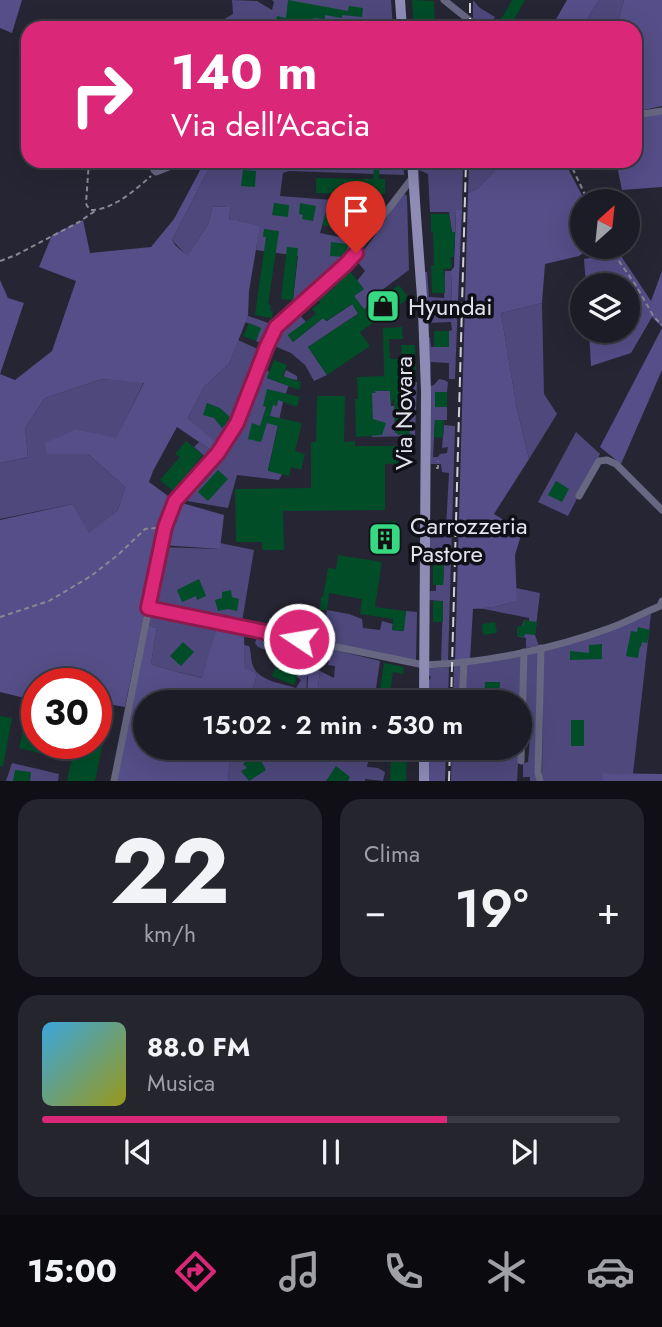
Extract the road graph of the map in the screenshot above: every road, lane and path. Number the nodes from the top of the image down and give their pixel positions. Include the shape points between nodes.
1 (400, 0) edge
2 (444, 0) edge
3 (402, 21) edge
4 (470, 21) edge
5 (662, 111) edge
6 (642, 114) edge
7 (88, 168) edge
8 (155, 168) edge
9 (166, 168) edge
10 (412, 168) edge
11 (572, 168) edge
12 (156, 172) junction
13 (413, 177) junction
14 (582, 189) edge
15 (96, 210) junction
16 (617, 259) edge
17 (0, 261) edge
18 (662, 325) edge
19 (579, 496) dead end
20 (662, 510) edge
21 (165, 527) junction
22 (661, 604) edge
23 (148, 608) junction
24 (0, 617) edge
25 (541, 648) junction
26 (524, 652) junction
27 (464, 663) junction
28 (424, 665) junction
29 (424, 690) edge
30 (463, 690) edge
31 (424, 760) edge
32 (521, 761) dead end
33 (114, 781) edge
34 (424, 781) edge
35 (540, 781) edge

1 - 3 main road
2 - 4 street
5 - 6 street
7 - 15 path via 86,203
8 - 12 street
9 - 12 street
10 - 13 main road, Via Novara
11 - 14 path
12 - 15 path via 121,199
13 - 21 street via 346,264 276,327 237,423 218,453 175,501
13 - 28 main road, Via Novara via 426,392
15 - 17 path
16 - 18 path
19 - 20 street via 599,461 607,460
21 - 23 street
21 - 24 path via 145,529 91,576 49,601
22 - 25 street via 610,628
23 - 28 street
23 - 33 street
25 - 26 street
25 - 35 street
26 - 27 street
26 - 32 street
27 - 28 street
27 - 30 street
28 - 29 main road, Via Novara
31 - 34 main road

